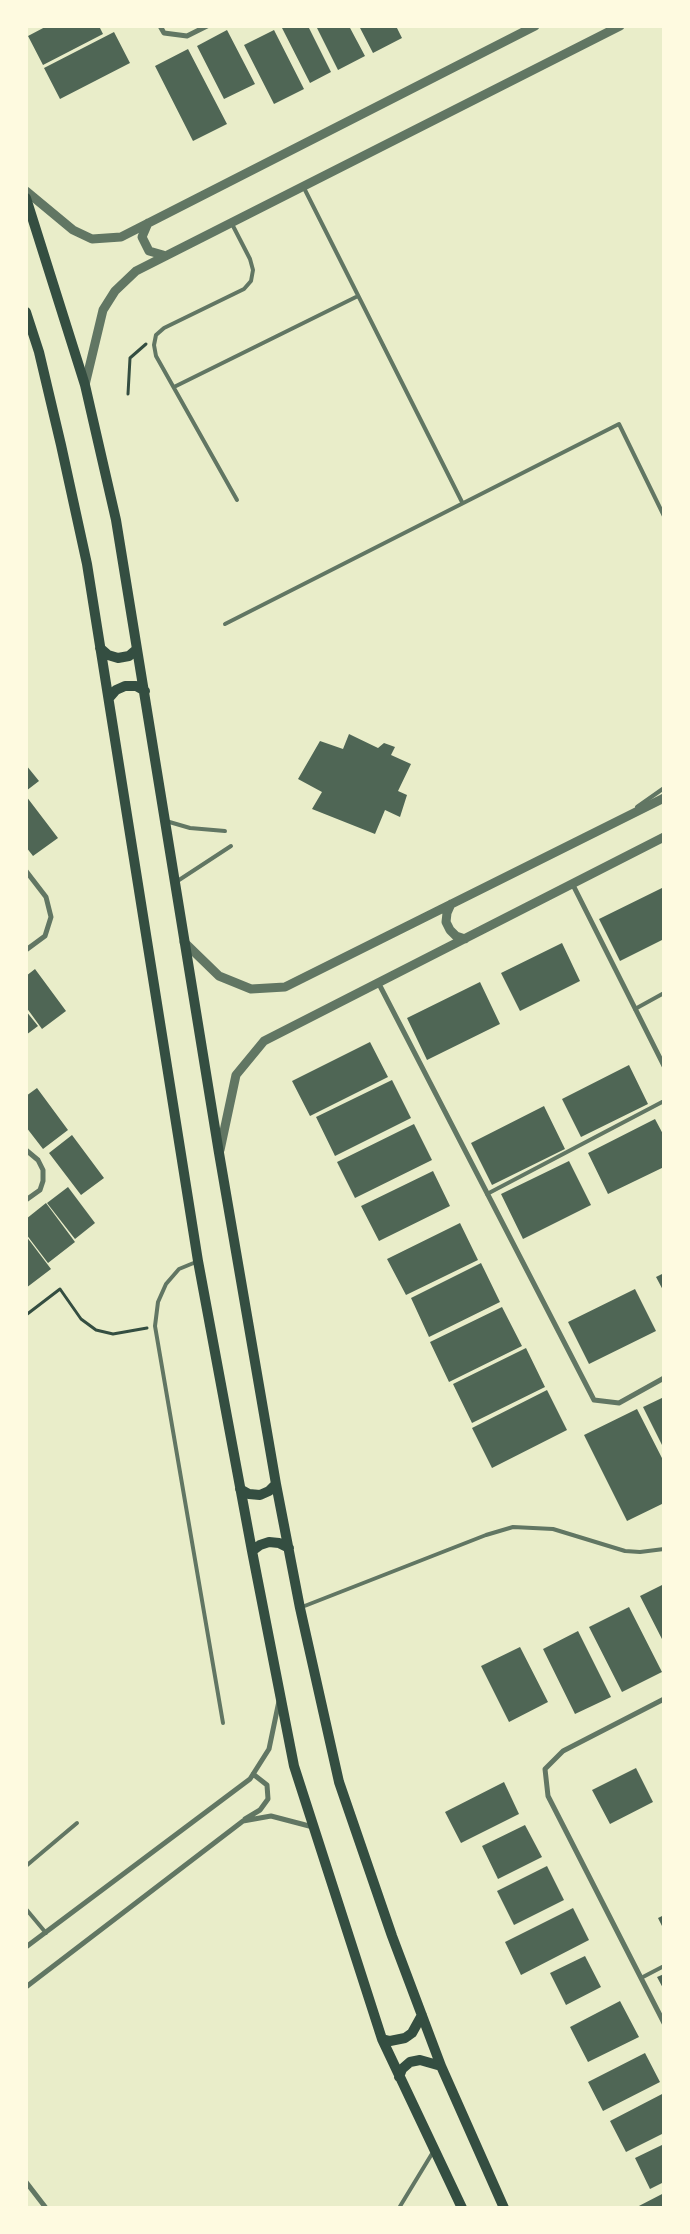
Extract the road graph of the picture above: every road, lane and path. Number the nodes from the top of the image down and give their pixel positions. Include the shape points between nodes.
1 (160, 26) edge
2 (207, 26) edge
3 (535, 26) edge
4 (620, 26) edge
5 (303, 186) junction
6 (26, 191) edge
7 (26, 198) edge
8 (231, 222) junction
9 (148, 223) junction
10 (163, 255) junction
11 (358, 296) junction
12 (26, 312) edge
13 (156, 335) junction
14 (85, 385) junction
15 (174, 387) junction
16 (128, 394) dead end
17 (237, 500) dead end
18 (462, 502) junction
19 (664, 516) edge
20 (225, 624) dead end
21 (100, 648) junction
22 (137, 649) junction
23 (145, 691) junction
24 (109, 698) junction
25 (664, 788) edge
26 (664, 798) edge
27 (166, 821) junction
28 (616, 822) junction
29 (224, 831) dead end
30 (664, 837) edge
31 (231, 846) dead end
32 (26, 871) edge
33 (176, 882) junction
34 (572, 883) junction
35 (451, 904) junction
36 (464, 939) junction
37 (184, 942) junction
38 (26, 950) edge
39 (379, 984) junction
40 (664, 993) edge
41 (635, 1009) junction
42 (664, 1066) edge
43 (664, 1102) edge
44 (26, 1150) edge
45 (219, 1153) junction
46 (487, 1194) junction
47 (26, 1200) edge
48 (198, 1261) junction
49 (26, 1315) edge
50 (155, 1326) junction
51 (664, 1378) edge
52 (276, 1484) junction
53 (240, 1489) junction
54 (288, 1548) junction
55 (664, 1549) edge
56 (252, 1551) junction
57 (300, 1608) junction
58 (280, 1694) junction
59 (664, 1699) edge
60 (223, 1723) dead end
61 (253, 1774) junction
62 (243, 1821) junction
63 (77, 1823) dead end
64 (314, 1828) junction
65 (26, 1866) edge
66 (26, 1909) edge
67 (46, 1933) junction
68 (26, 1947) edge
69 (664, 1966) edge
70 (641, 1978) junction
71 (26, 1987) edge
72 (422, 2016) junction
73 (664, 2023) edge
74 (382, 2039) junction
75 (441, 2066) junction
76 (399, 2078) junction
77 (434, 2150) junction
78 (26, 2182) edge
79 (46, 2208) edge
80 (399, 2208) edge
81 (462, 2208) edge
82 (504, 2208) edge

1 - 2 street via 164,33 187,36
3 - 9 street
4 - 5 street
5 - 8 street
5 - 11 lane
6 - 9 street via 73,230 92,239 121,236
7 - 14 main road
8 - 10 street
8 - 13 lane via 250,259 251,281 244,289
9 - 10 street via 142,237 149,251
10 - 14 street via 136,271 115,291 103,310
11 - 15 lane
11 - 18 lane
12 - 21 main road via 61,445
13 - 15 lane via 156,356
13 - 16 path via 130,358
14 - 22 main road via 116,520
15 - 17 lane
18 - 19 lane via 619,424
18 - 20 lane
21 - 22 main road via 118,658 129,656
21 - 24 main road
22 - 23 main road
23 - 24 main road via 136,686 126,686
23 - 27 main road
24 - 48 main road
25 - 28 lane
26 - 28 street
27 - 29 lane via 190,828
27 - 33 main road
28 - 35 street
30 - 34 street
31 - 33 lane
32 - 38 street via 46,897 51,917 45,936
33 - 37 main road
34 - 36 street
34 - 41 street
35 - 36 street via 446,922 456,936
35 - 37 street via 284,987 251,989 219,976
36 - 39 street
37 - 45 main road
39 - 45 street via 264,1041 236,1075
39 - 46 street
40 - 41 lane
41 - 42 street
43 - 46 lane
44 - 47 street via 38,1160 43,1170 43,1181 40,1190
45 - 52 main road
46 - 51 street via 594,1400 618,1402
48 - 50 lane via 171,1276 158,1302
48 - 53 main road
49 - 50 path via 60,1289 81,1319 96,1330 120,1333
50 - 60 lane
52 - 53 main road via 260,1495
52 - 54 main road
53 - 56 main road
54 - 56 main road via 269,1542
54 - 57 main road
55 - 57 lane via 625,1551 553,1529 513,1527
56 - 58 main road
57 - 72 main road via 339,1782
58 - 61 street via 269,1749
58 - 64 main road via 294,1766
59 - 70 street via 563,1751 545,1769 548,1796
61 - 62 street via 267,1785 268,1799 260,1810
61 - 67 street
62 - 64 street via 271,1816
62 - 71 street
63 - 65 lane
64 - 74 main road
66 - 67 lane
67 - 68 street
69 - 70 lane
70 - 73 street
72 - 74 main road via 406,2038
72 - 75 main road
74 - 76 main road
75 - 76 main road via 420,2060 410,2062 402,2068
75 - 82 main road
76 - 77 main road
77 - 80 lane
77 - 81 main road
78 - 79 street

